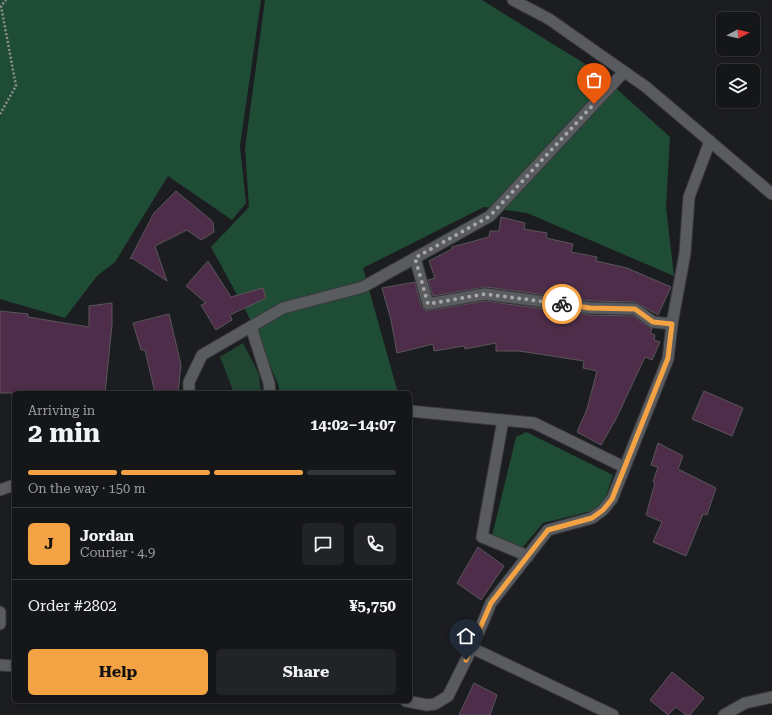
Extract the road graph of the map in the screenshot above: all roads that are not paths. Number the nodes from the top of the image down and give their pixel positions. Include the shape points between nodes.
1 (513, 0) edge
2 (624, 72) junction
3 (710, 141) junction
4 (772, 194) edge
5 (415, 258) junction
6 (672, 324) junction
7 (251, 327) junction
8 (189, 391) edge
9 (270, 391) edge
10 (412, 411) edge
11 (503, 420) junction
12 (624, 467) junction
13 (12, 486) edge
14 (0, 490) edge
15 (528, 556) junction
16 (0, 612) edge
17 (0, 624) edge
18 (472, 648) junction
19 (0, 665) edge
20 (12, 666) edge
21 (772, 697) edge
22 (412, 702) edge
23 (613, 715) edge
24 (724, 715) edge

1 - 2 street via 549,19
2 - 3 street via 646,87
2 - 5 street via 490,216
3 - 4 street
3 - 6 street via 689,198 685,253
5 - 6 street via 428,304 485,294 590,308 635,309 653,322
5 - 7 street via 364,287 283,308
6 - 12 street via 668,358
7 - 8 street via 202,355 189,382
7 - 9 street via 270,383
10 - 11 street
11 - 12 street via 534,423
11 - 15 street via 482,537
12 - 15 street via 612,499 603,510 592,518 548,530
13 - 14 street
15 - 18 street via 491,603
16 - 17 street
18 - 22 street via 448,696 435,704
18 - 23 street
19 - 20 street
21 - 24 street via 745,702

